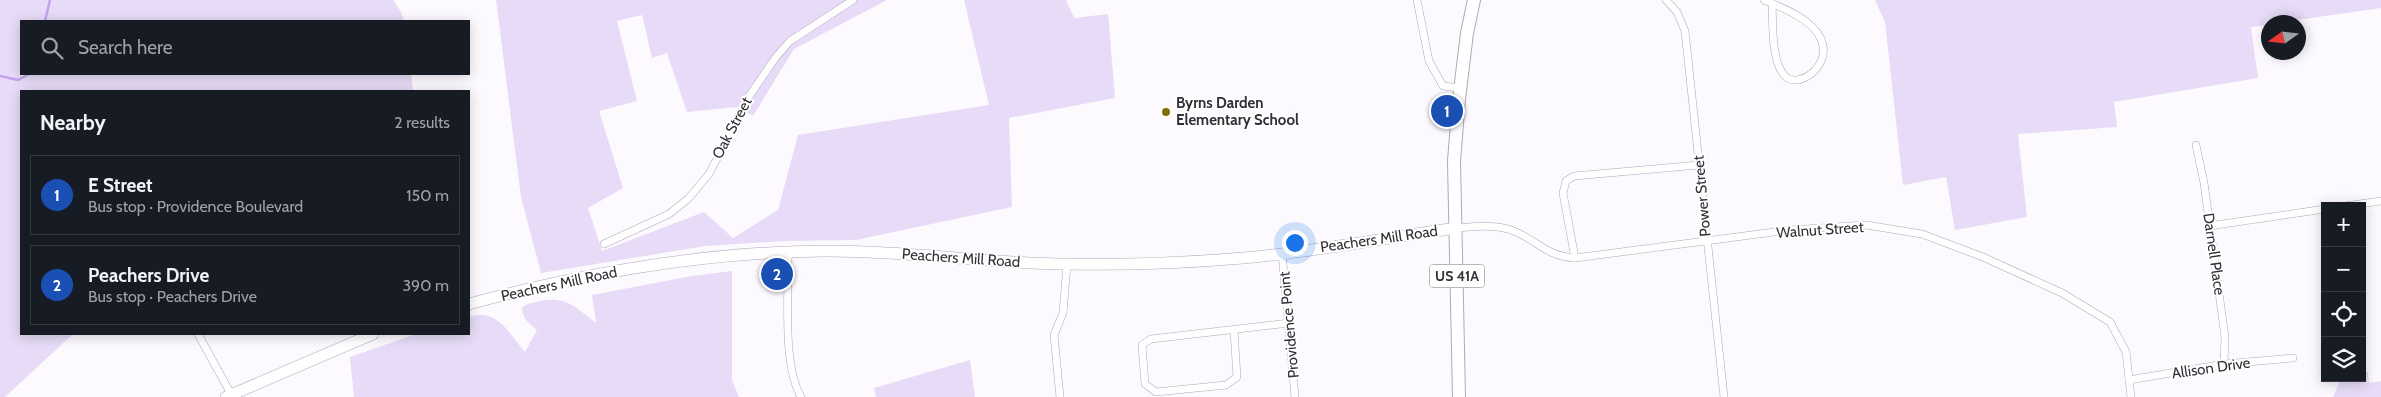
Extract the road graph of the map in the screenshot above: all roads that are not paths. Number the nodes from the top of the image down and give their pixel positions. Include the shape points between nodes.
1 (853, 0) edge
2 (1417, 0) edge
3 (1474, 0) edge
4 (1671, 2) edge
5 (1768, 2) edge
6 (1460, 88) junction
7 (2196, 145) dead end
8 (1699, 165) junction
9 (2381, 201) edge
10 (2366, 203) edge
11 (2321, 210) edge
12 (2209, 226) junction
13 (1456, 228) junction
14 (1706, 241) junction
15 (604, 244) dead end
16 (788, 253) junction
17 (1282, 253) junction
18 (1575, 258) junction
19 (1067, 264) junction
20 (470, 304) edge
21 (1289, 324) junction
22 (1234, 330) junction
23 (198, 335) edge
24 (371, 335) edge
25 (2293, 358) dead end
26 (2224, 364) junction
27 (2129, 380) junction
28 (229, 396) edge
29 (801, 397) edge
30 (1060, 397) edge
31 (1295, 397) edge
32 (1459, 397) edge
33 (1724, 397) edge
34 (2131, 397) edge

1 - 15 street, Oak Street via 790,41 776,57 750,95 709,174 688,199 669,214
2 - 6 street via 1429,61 1443,86
3 - 6 highway, US 41A
4 - 8 street, Power Street via 1684,25
5 - 5 street via 1778,65 1784,76 1806,78 1821,64 1824,56 1821,38 1809,25
6 - 13 highway, US 41A via 1454,161
7 - 12 street, Darnell Place
8 - 14 street, Power Street
8 - 18 street via 1574,176 1566,181 1563,193
9 - 10 street
11 - 12 street
12 - 26 street, Darnell Place via 2225,337
13 - 17 main road, Peachers Mill Road
13 - 18 street, Walnut Street via 1508,228 1553,255
13 - 32 highway, US 41A
14 - 18 street, Walnut Street
14 - 27 street, Walnut Street via 1790,230 1866,225 1922,234 1983,256 2062,292 2110,322 2126,352
14 - 33 street, Power Street
16 - 19 main road, Peachers Mill Road via 857,251
16 - 20 main road, Peachers Mill Road via 696,260 584,276
16 - 29 street via 789,366
17 - 19 main road, Peachers Mill Road via 1196,262
17 - 21 street, Providence Point
19 - 30 street via 1064,313 1054,335
21 - 22 street
21 - 31 street, Providence Point
22 - 22 street via 1151,339 1142,345 1145,384 1156,392 1232,382 1237,377
23 - 28 street
24 - 28 main road
25 - 26 street, Allison Drive
26 - 27 street, Allison Drive
27 - 34 street, Walnut Street

